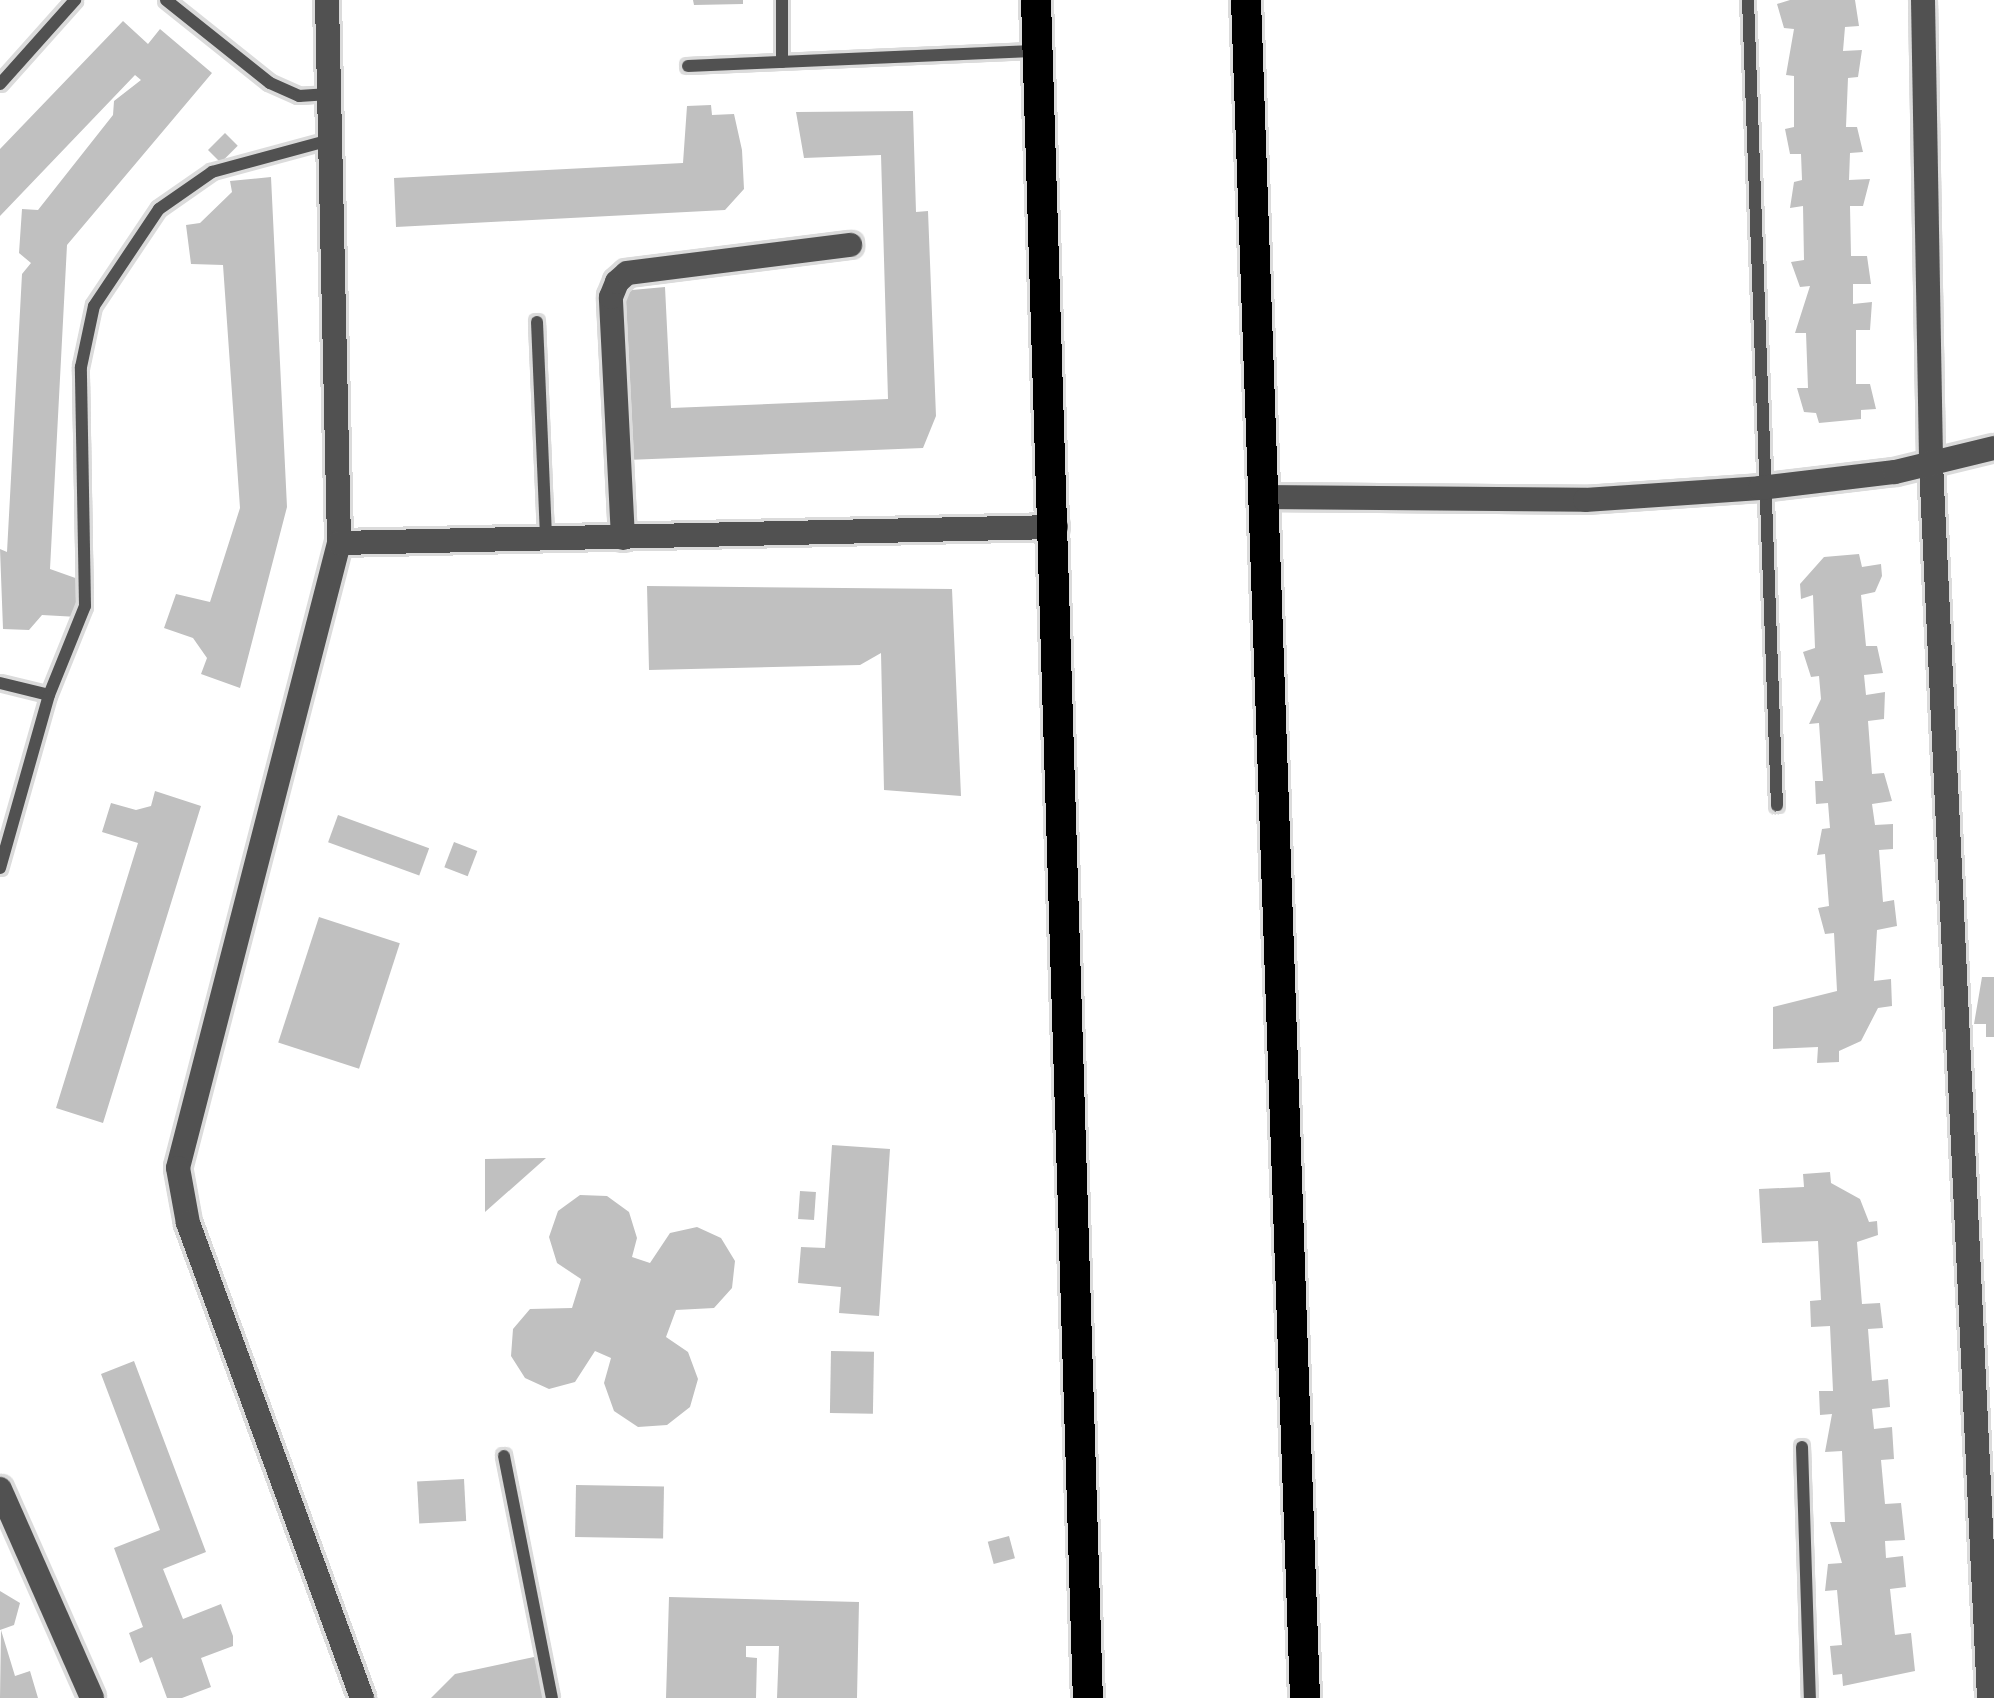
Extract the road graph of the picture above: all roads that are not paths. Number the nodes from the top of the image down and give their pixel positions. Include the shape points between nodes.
1 (75, 0) edge
2 (166, 0) edge
3 (327, 0) edge
4 (782, 0) edge
5 (1036, 0) edge
6 (1246, 0) edge
7 (1748, 0) edge
8 (1923, 0) edge
9 (1040, 51) junction
10 (782, 62) junction
11 (688, 66) dead end
12 (0, 84) edge
13 (330, 94) junction
14 (332, 140) junction
15 (850, 245) dead end
16 (537, 322) dead end
17 (1994, 448) edge
18 (1931, 464) junction
19 (1760, 488) junction
20 (1262, 496) junction
21 (1056, 527) junction
22 (623, 538) junction
23 (546, 539) junction
24 (339, 543) junction
25 (0, 683) edge
26 (50, 694) junction
27 (1777, 805) dead end
28 (0, 868) edge
29 (1802, 1447) dead end
30 (504, 1456) dead end
31 (0, 1489) edge
32 (92, 1698) edge
33 (362, 1698) edge
34 (552, 1698) edge
35 (1088, 1698) edge
36 (1306, 1698) edge
37 (1810, 1698) edge
38 (1989, 1698) edge

1 - 12 lane
2 - 13 lane via 270,83 298,96
3 - 13 street
4 - 10 lane
5 - 9 main road
6 - 20 main road
7 - 19 lane
8 - 18 street
9 - 10 lane
9 - 21 main road
10 - 11 lane
13 - 14 street
14 - 24 street
14 - 26 lane via 212,172 159,209 94,306 81,367 85,606
15 - 22 street via 627,273 617,283 611,297
16 - 23 lane
17 - 18 street
18 - 19 street
18 - 38 street
19 - 20 street via 1585,500
19 - 27 lane
20 - 36 main road
21 - 22 street
21 - 35 main road via 1060,930
22 - 23 street
23 - 24 street
24 - 33 street via 178,1168 188,1222
25 - 26 lane
26 - 28 lane
29 - 37 lane
30 - 34 lane
31 - 32 street

